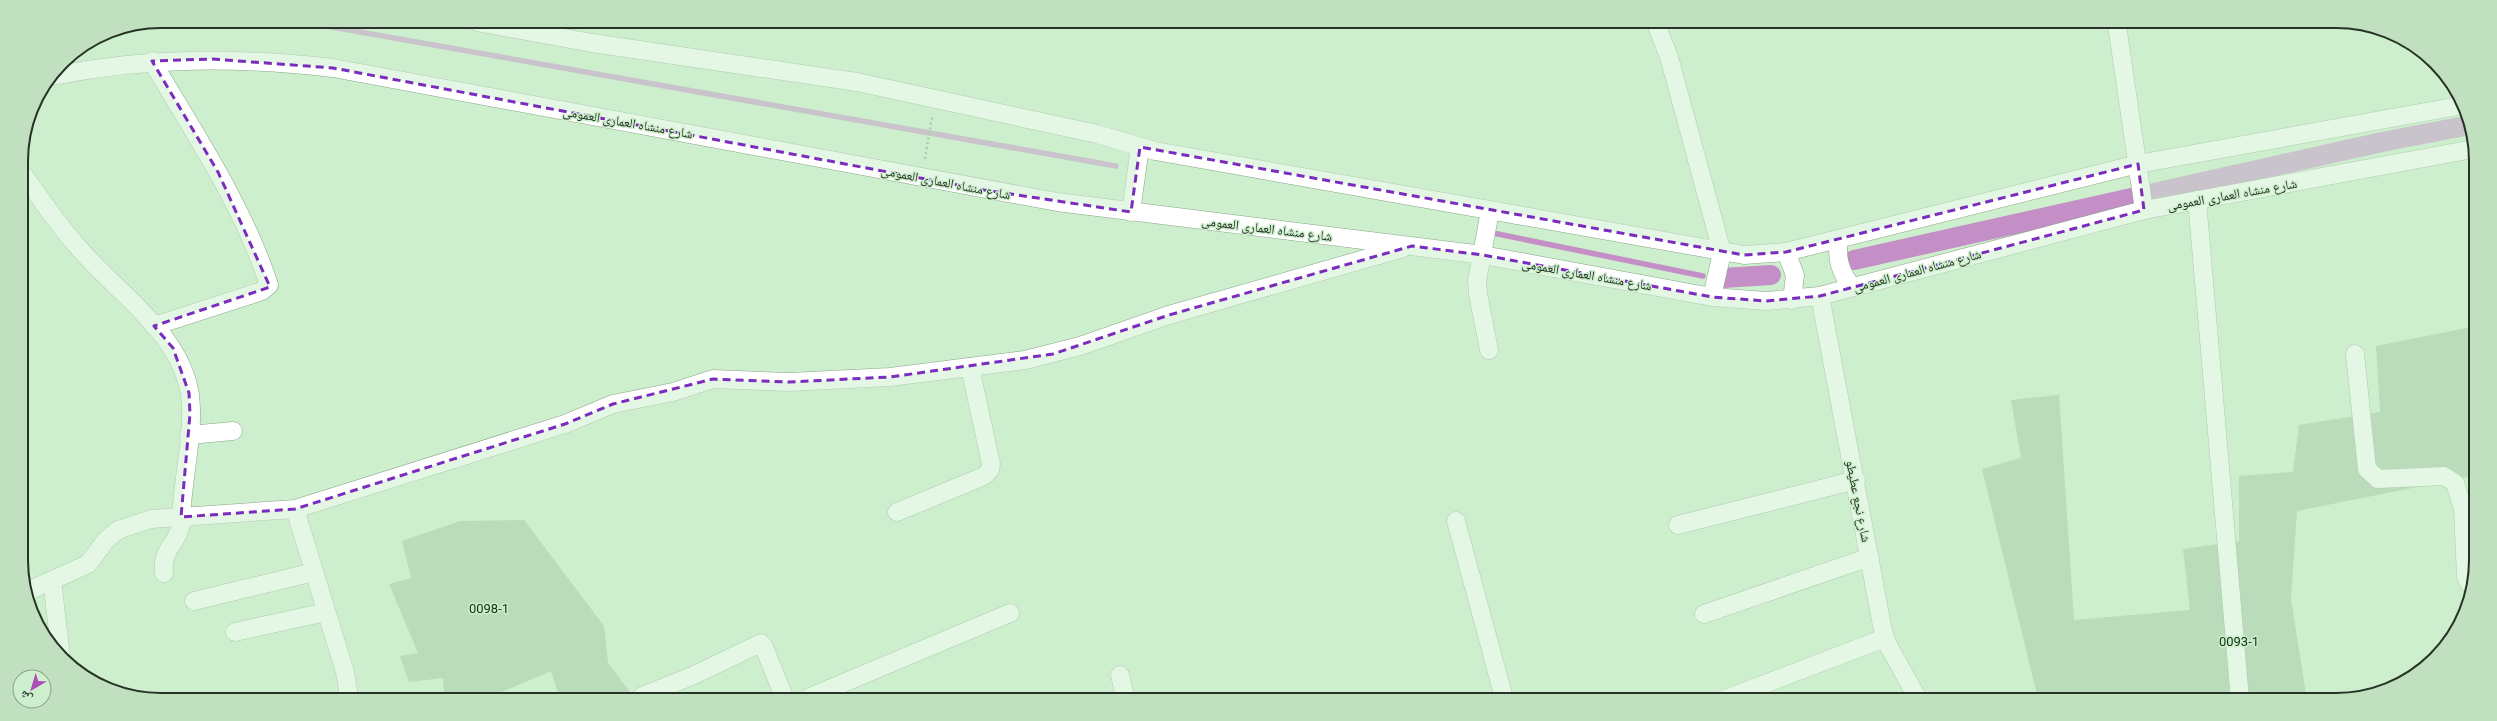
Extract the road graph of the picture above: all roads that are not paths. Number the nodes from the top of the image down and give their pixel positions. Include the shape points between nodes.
1 (510, 28) edge
2 (1658, 28) edge
3 (2117, 28) edge
4 (152, 61) junction
5 (60, 75) edge
6 (2457, 107) edge
7 (1140, 147) junction
8 (2468, 150) edge
9 (2138, 164) junction
10 (28, 181) edge
11 (2197, 200) junction
12 (2144, 210) junction
13 (1490, 211) junction
14 (1131, 212) junction
15 (1839, 239) junction
16 (1412, 246) junction
17 (1722, 252) junction
18 (1786, 252) junction
19 (1483, 255) junction
20 (1852, 287) junction
21 (1820, 296) junction
22 (1712, 297) junction
23 (1792, 300) junction
24 (154, 326) junction
25 (1489, 350) dead end
26 (2356, 354) dead end
27 (970, 367) junction
28 (233, 431) dead end
29 (189, 435) junction
30 (1856, 480) junction
31 (295, 509) junction
32 (897, 512) dead end
33 (181, 517) junction
34 (1456, 521) dead end
35 (1678, 525) dead end
36 (1870, 557) junction
37 (314, 572) junction
38 (164, 573) dead end
39 (52, 580) junction
40 (2467, 580) edge
41 (32, 589) edge
42 (194, 601) dead end
43 (326, 612) junction
44 (1010, 613) dead end
45 (1704, 614) dead end
46 (235, 632) dead end
47 (1885, 638) junction
48 (60, 646) edge
49 (1120, 675) dead end
50 (348, 693) edge
51 (650, 693) edge
52 (782, 693) edge
53 (820, 693) edge
54 (1124, 693) edge
55 (1503, 693) edge
56 (1741, 693) edge
57 (1915, 693) edge
58 (2239, 693) edge

1 - 7 street via 592,43 857,82 1097,134
2 - 17 street via 1669,57
3 - 9 street
4 - 5 street, شارع منشاه العمارى العمومى via 89,68
4 - 14 street, شارع منشاه العمارى العمومى via 272,61 333,68 977,188
4 - 24 street via 218,172 269,285 262,291
6 - 9 street
7 - 13 street
7 - 14 street
8 - 11 street, شارع منشاه العمارى العمومى
9 - 12 street
9 - 15 street
10 - 24 street via 79,249
11 - 12 street, شارع منشاه العمارى العمومى
11 - 58 street
12 - 20 street, شارع منشاه العمارى العمومى
13 - 17 street
13 - 19 street
14 - 16 street, شارع منشاه العمارى العمومى
15 - 18 street
15 - 20 street via 1839,265
16 - 19 street, شارع منشاه العمارى العمومى
16 - 27 street via 1169,315 1059,352 1025,360
17 - 18 street via 1744,256
17 - 22 street
18 - 23 street via 1795,275
19 - 22 street, شارع منشاه العمارى العمومى
19 - 25 street via 1477,280
20 - 21 street, شارع منشاه العمارى العمومى
21 - 23 street, شارع منشاه العمارى العمومى
21 - 30 street, شارع نجع عطيطو
22 - 23 street, شارع منشاه العمارى العمومى via 1759,301
24 - 29 street via 173,348 187,382 190,403
26 - 40 street via 2367,469 2378,479 2444,476 2455,483 2463,509
27 - 31 street via 890,377 790,382 713,380 673,392 613,404 565,424
27 - 32 street via 991,464 990,470 984,476
28 - 29 street
29 - 33 street
30 - 35 street
30 - 36 street, شارع نجع عطيطو
31 - 33 street
31 - 37 street
33 - 38 street via 179,533 163,560
33 - 39 street via 151,519 118,530 106,540 88,564
34 - 55 street
36 - 45 street
36 - 47 street, شارع نجع عطيطو
37 - 42 street
37 - 43 street
39 - 41 street
39 - 48 street
43 - 46 street
43 - 50 street via 345,672
44 - 53 street
47 - 56 street
47 - 57 street, شارع نجع عطيطو
49 - 54 street
51 - 52 street via 761,643

